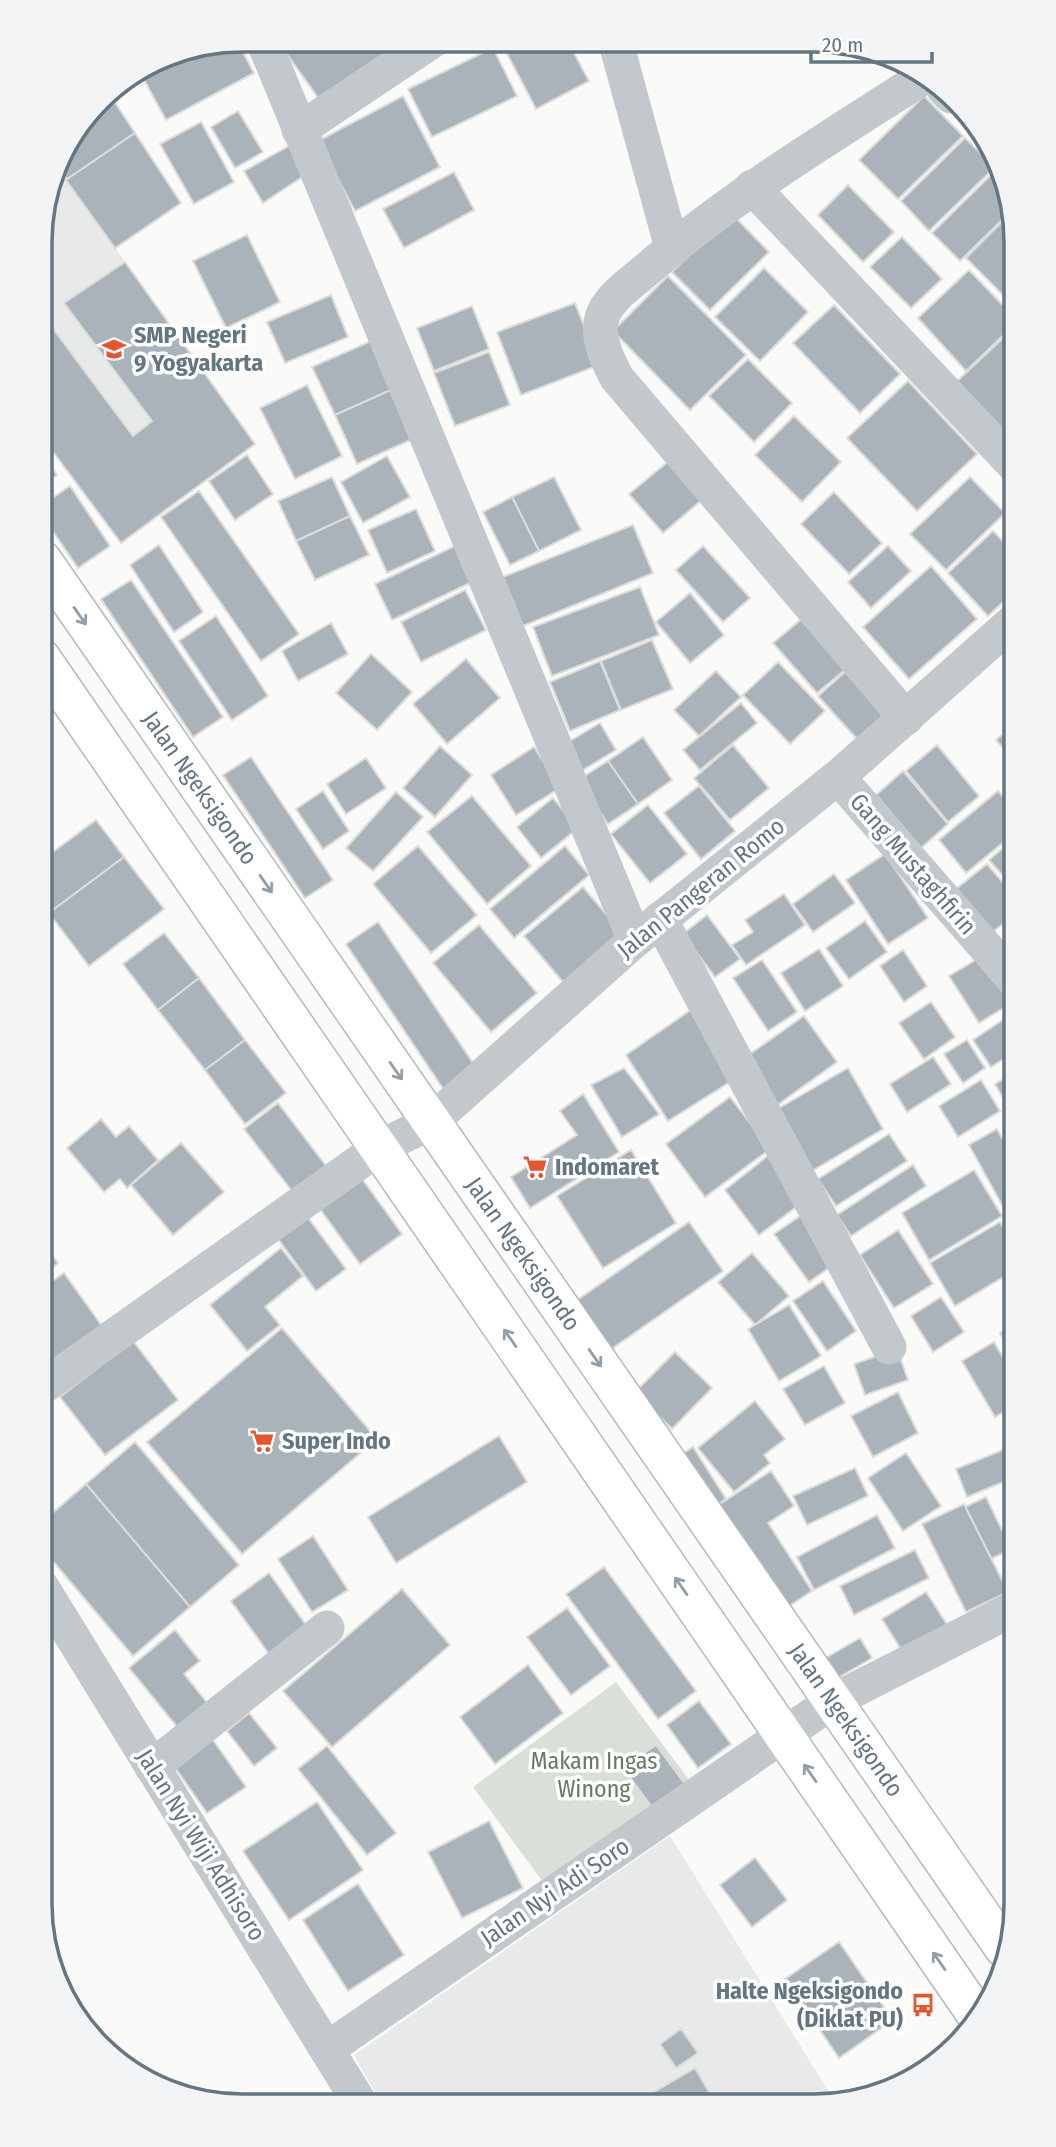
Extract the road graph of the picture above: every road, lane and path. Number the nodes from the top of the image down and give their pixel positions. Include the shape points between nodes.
1 (268, 53) edge
2 (414, 53) edge
3 (619, 53) edge
4 (915, 83) edge
5 (299, 130) junction
6 (751, 187) junction
7 (672, 248) junction
8 (1004, 454) edge
9 (53, 576) edge
10 (1004, 630) edge
11 (53, 675) edge
12 (906, 718) junction
13 (838, 778) junction
14 (647, 929) junction
15 (1004, 968) edge
16 (431, 1122) junction
17 (379, 1148) junction
18 (889, 1347) dead end
19 (53, 1379) edge
20 (53, 1606) edge
21 (1003, 1614) edge
22 (327, 1628) dead end
23 (833, 1701) junction
24 (782, 1734) junction
25 (152, 1767) junction
26 (1000, 1942) edge
27 (972, 2008) edge
28 (327, 2049) junction
29 (354, 2094) edge

1 - 5 street
2 - 5 street
3 - 7 street
4 - 6 street
5 - 14 street
6 - 7 street
6 - 8 street
7 - 12 street via 612,300 601,318 607,360 617,378
9 -> 16 main road, Jalan Ngeksigondo
10 - 12 street, Jalan Pangeran Romo
11 - 17 main road
12 - 13 street, Jalan Pangeran Romo
13 - 14 street, Jalan Pangeran Romo
13 - 15 street, Gang Mustaghfirin
14 - 16 street, Jalan Pangeran Romo
14 - 18 street
16 - 17 street, Jalan Pangeran Romo
16 -> 23 main road, Jalan Ngeksigondo
17 - 19 street, Jalan Pangeran Romo
24 -> 17 main road
20 - 25 street, Jalan Nyi Wiji Adhisoro
21 - 23 street, Jalan Nyi Adi Soro
22 - 25 street
23 - 24 street, Jalan Nyi Adi Soro
23 - 26 main road, Jalan Ngeksigondo
27 -> 24 main road
24 - 28 street, Jalan Nyi Adi Soro
25 - 28 street, Jalan Nyi Wiji Adhisoro
28 - 29 street, Jalan Nyi Wiji Adhisoro

